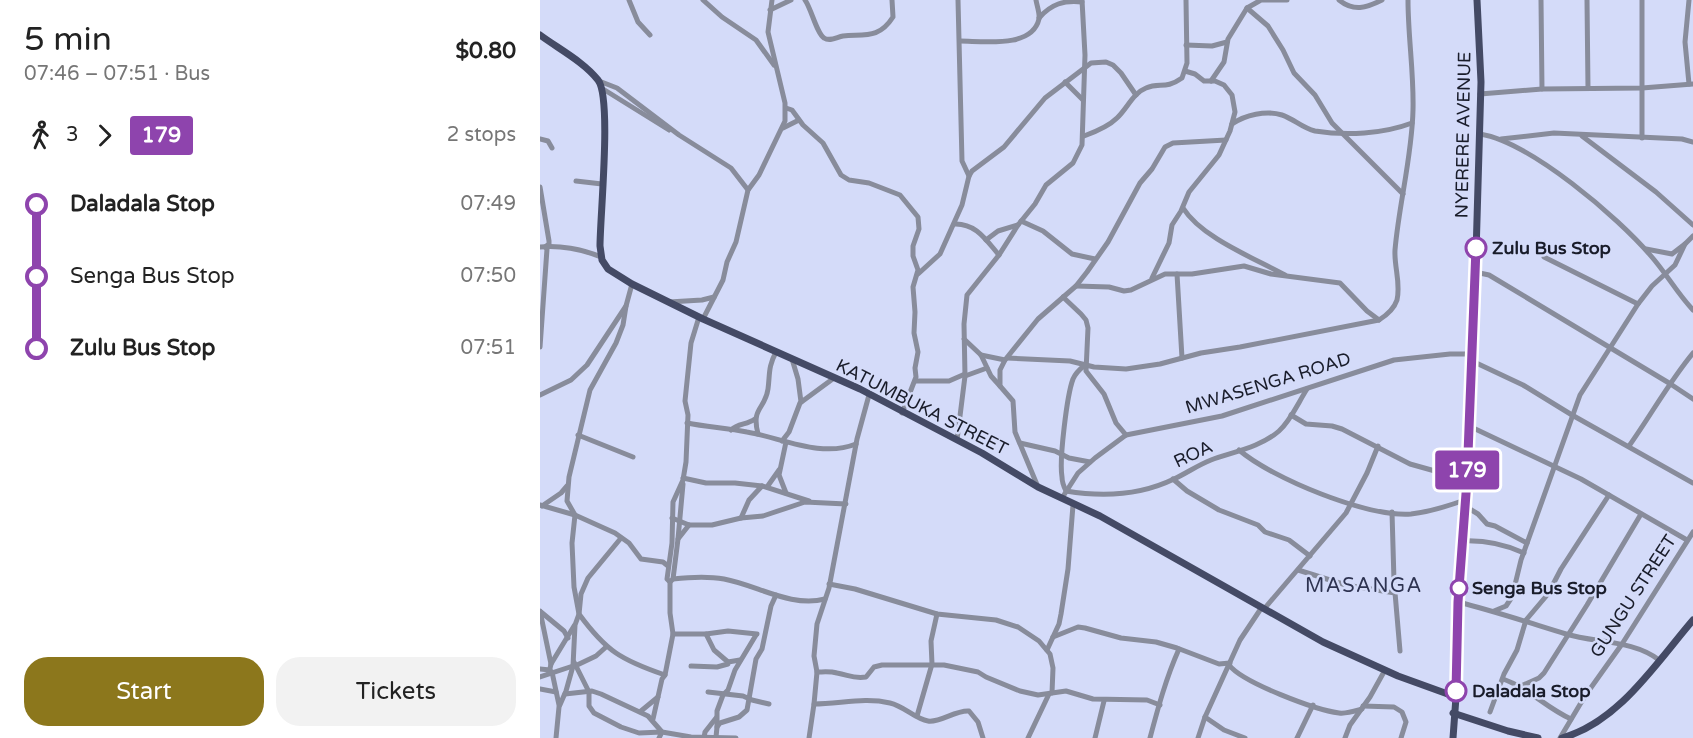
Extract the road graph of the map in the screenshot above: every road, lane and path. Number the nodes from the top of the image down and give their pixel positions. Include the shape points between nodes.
1 (629, 0) edge
2 (703, 0) edge
3 (772, 0) edge
4 (791, 0) edge
5 (805, 0) edge
6 (892, 0) edge
7 (958, 0) edge
8 (1036, 0) edge
9 (1186, 0) edge
10 (1287, 0) edge
11 (1340, 0) edge
12 (1382, 0) edge
13 (1408, 0) edge
14 (1477, 0) edge
15 (1541, 0) edge
16 (1587, 0) edge
17 (1642, 0) edge
18 (1689, 0) edge
19 (1082, 1) edge
20 (1247, 8) junction
21 (770, 10) junction
22 (1039, 18) junction
23 (540, 35) edge
24 (650, 35) dead end
25 (960, 41) junction
26 (1227, 42) junction
27 (1186, 45) junction
28 (775, 66) junction
29 (1084, 66) junction
30 (1185, 71) junction
31 (599, 81) junction
32 (1211, 81) junction
33 (1065, 82) junction
34 (1691, 84) edge
35 (1642, 87) junction
36 (1588, 88) junction
37 (1542, 89) junction
38 (603, 90) junction
39 (1480, 94) junction
40 (1136, 95) junction
41 (1084, 102) junction
42 (786, 108) junction
43 (799, 120) junction
44 (1232, 123) junction
45 (1412, 123) junction
46 (783, 128) junction
47 (1341, 132) junction
48 (1480, 134) junction
49 (1581, 135) junction
50 (1084, 136) junction
51 (1642, 138) junction
52 (540, 139) edge
53 (1226, 140) junction
54 (1499, 140) junction
55 (1693, 142) edge
56 (552, 148) dead end
57 (969, 176) junction
58 (576, 181) dead end
59 (602, 184) junction
60 (540, 187) edge
61 (748, 190) junction
62 (1403, 194) junction
63 (1182, 208) junction
64 (1019, 223) junction
65 (954, 224) junction
66 (1693, 225) edge
67 (1693, 236) edge
68 (986, 240) junction
69 (1685, 244) junction
70 (543, 247) edge
71 (1644, 248) junction
72 (999, 255) junction
73 (601, 257) junction
74 (1544, 257) dead end
75 (1095, 260) junction
76 (1475, 272) junction
77 (918, 274) junction
78 (1177, 274) junction
79 (1665, 275) junction
80 (1287, 276) junction
81 (1151, 280) junction
82 (632, 284) junction
83 (1076, 286) junction
84 (714, 297) junction
85 (1063, 297) junction
86 (669, 302) junction
87 (1638, 304) junction
88 (626, 306) junction
89 (1693, 310) edge
90 (701, 318) junction
91 (1379, 320) junction
92 (964, 339) junction
93 (540, 347) edge
94 (1609, 347) junction
95 (776, 352) junction
96 (1693, 353) edge
97 (981, 355) junction
98 (1473, 357) junction
99 (1182, 358) junction
100 (792, 359) junction
101 (1005, 359) junction
102 (1085, 365) junction
103 (988, 370) junction
104 (965, 375) junction
105 (834, 378) junction
106 (916, 381) junction
107 (1669, 383) junction
108 (1000, 386) junction
109 (1307, 389) junction
110 (540, 395) edge
111 (870, 395) junction
112 (1693, 399) edge
113 (801, 402) junction
114 (902, 413) junction
115 (1291, 415) junction
116 (1572, 416) junction
117 (755, 418) junction
118 (687, 423) junction
119 (1469, 426) junction
120 (731, 430) junction
121 (758, 434) junction
122 (578, 435) junction
123 (1125, 435) junction
124 (957, 440) junction
125 (784, 441) junction
126 (1020, 443) junction
127 (856, 444) junction
128 (1378, 446) junction
129 (1629, 446) junction
130 (1239, 450) junction
131 (1063, 455) junction
132 (633, 457) dead end
133 (1090, 462) junction
134 (1555, 466) junction
135 (779, 470) junction
136 (683, 479) junction
137 (1173, 479) junction
138 (1467, 480) junction
139 (569, 482) junction
140 (1693, 483) edge
141 (765, 487) junction
142 (1038, 487) junction
143 (1064, 494) junction
144 (787, 495) junction
145 (1609, 495) junction
146 (810, 502) junction
147 (1465, 503) junction
148 (846, 504) junction
149 (1351, 504) junction
150 (1073, 505) junction
151 (541, 506) edge
152 (1392, 512) junction
153 (1641, 514) junction
154 (574, 515) junction
155 (672, 518) junction
156 (741, 518) junction
157 (679, 522) junction
158 (689, 525) junction
159 (1693, 532) edge
160 (621, 537) junction
161 (678, 539) junction
162 (1687, 540) junction
163 (1462, 541) junction
164 (1527, 543) junction
165 (1524, 553) junction
166 (1310, 556) junction
167 (668, 566) junction
168 (1298, 570) junction
169 (671, 580) junction
170 (829, 584) junction
171 (1395, 593) junction
172 (776, 595) junction
173 (825, 599) junction
174 (1458, 602) junction
175 (1263, 608) junction
176 (540, 611) edge
177 (1494, 611) junction
178 (579, 614) junction
179 (937, 614) junction
180 (1526, 620) junction
181 (1693, 620) edge
182 (575, 625) junction
183 (673, 634) junction
184 (706, 634) junction
185 (756, 634) junction
186 (765, 634) junction
187 (1568, 635) junction
188 (1053, 637) junction
189 (568, 638) junction
190 (1622, 644) junction
191 (606, 647) junction
192 (1179, 649) junction
193 (1047, 650) junction
194 (1400, 651) dead end
195 (741, 660) junction
196 (1659, 660) junction
197 (728, 663) junction
198 (932, 664) junction
199 (1229, 664) junction
200 (574, 665) junction
201 (690, 666) dead end
202 (540, 669) edge
203 (551, 670) junction
204 (1385, 670) junction
205 (817, 672) junction
206 (665, 675) junction
207 (540, 677) edge
208 (733, 677) junction
209 (1503, 679) junction
210 (1521, 686) junction
211 (540, 689) edge
212 (556, 692) junction
213 (589, 692) junction
214 (708, 692) dead end
215 (565, 693) junction
216 (724, 693) junction
217 (1051, 694) junction
218 (658, 697) junction
219 (1456, 697) junction
220 (748, 698) junction
221 (1104, 700) junction
222 (769, 704) dead end
223 (814, 704) junction
224 (1160, 705) junction
225 (1313, 705) junction
226 (559, 707) junction
227 (1363, 708) junction
228 (641, 711) junction
229 (1490, 712) dead end
230 (1454, 714) junction
231 (917, 716) junction
232 (1205, 717) junction
233 (716, 718) junction
234 (653, 719) junction
235 (1571, 719) junction
236 (717, 728) junction
237 (662, 732) junction
238 (704, 737) edge
239 (716, 737) edge
240 (556, 738) edge
241 (659, 738) edge
242 (736, 738) edge
243 (809, 738) edge
244 (983, 738) edge
245 (1028, 738) edge
246 (1095, 738) edge
247 (1150, 738) edge
248 (1198, 738) edge
249 (1245, 738) edge
250 (1297, 738) edge
251 (1345, 738) edge
252 (1401, 738) edge
253 (1453, 738) edge
254 (1538, 738) edge
255 (1561, 738) edge

1 - 24 street via 638,22
2 - 28 street via 756,40
3 - 21 street
4 - 21 street
5 - 6 street via 819,33 829,40 876,33 893,17
7 - 25 street
8 - 22 street
9 - 27 street
10 - 20 street via 1262,0
11 - 12 street via 1358,8
13 - 45 street
14 - 39 main road, NYERERE AVENUE
15 - 37 street
16 - 36 street
17 - 35 street
18 - 34 street via 1685,42
19 - 22 street via 1058,3
19 - 29 street
20 - 26 street
20 - 47 street via 1268,26 1294,73
21 - 28 street via 768,32
22 - 25 street via 1021,39
23 - 31 main road
25 - 57 street via 962,161
26 - 27 street
26 - 32 street via 1224,62
27 - 30 street
28 - 42 street
29 - 33 street
29 - 40 street via 1100,61 1110,64
29 - 41 street
30 - 32 street
30 - 40 street via 1182,78 1171,84 1146,88
31 - 38 main road
31 - 61 street via 617,88 731,168
32 - 44 street via 1222,84 1232,95
33 - 41 street
33 - 57 street via 1045,98 1004,147
34 - 35 street
35 - 36 street
35 - 51 street
36 - 37 street
37 - 39 street
38 - 59 main road
38 - 61 street via 730,168
39 - 48 main road, NYERERE AVENUE
40 - 50 street via 1116,119
41 - 50 street
42 - 43 street
42 - 46 street
43 - 46 street
43 - 77 street via 823,143 842,175 904,198 920,221 913,246
44 - 47 street via 1244,117 1276,114 1311,130
44 - 53 street
45 - 47 street via 1394,129
45 - 62 street
46 - 61 street
47 - 62 street
48 - 54 street
48 - 76 main road, NYERERE AVENUE
49 - 51 street
49 - 54 street via 1545,134
49 - 66 street
50 - 64 street via 1076,159 1049,181
51 - 55 street
52 - 56 street via 548,141
53 - 63 street
53 - 75 street via 1167,145
54 - 71 street via 1527,154 1585,194
57 - 65 street
58 - 59 street
59 - 73 main road
60 - 70 street via 549,241
61 - 84 street via 736,242
62 - 91 street via 1395,253 1396,303
63 - 80 street via 1211,234
63 - 81 street
64 - 68 street
64 - 72 street
64 - 75 street via 1043,231 1072,254
65 - 68 street via 970,225
65 - 77 street via 937,258
67 - 69 street
68 - 72 street
69 - 71 street via 1672,254
69 - 79 street via 1678,261
70 - 73 street via 588,251
70 - 93 street via 547,249
71 - 79 street
72 - 92 street via 967,295
73 - 82 main road, KATUMBUKA STREET via 608,269
74 - 87 street
75 - 83 street
76 - 94 street via 1489,275
76 - 98 main road, NYERERE AVENUE
77 - 106 street via 913,287
78 - 80 street via 1242,266
78 - 81 street
78 - 99 street
79 - 87 street
79 - 89 street
80 - 91 street via 1340,283
81 - 83 street via 1124,291
82 - 86 main road, KATUMBUKA STREET
82 - 88 street
83 - 85 street
84 - 86 street
84 - 90 street
85 - 101 street via 1038,319
85 - 102 street via 1086,321
86 - 90 main road, KATUMBUKA STREET
87 - 94 street
88 - 110 street via 581,372
88 - 122 street via 616,343 590,390
90 - 95 main road, KATUMBUKA STREET
90 - 118 street via 691,343 685,401
91 - 99 street
92 - 97 street
92 - 104 street
94 - 107 street
94 - 116 street
95 - 100 main road, KATUMBUKA STREET
95 - 117 street via 768,370 768,393
96 - 107 street
97 - 101 street
97 - 103 street
98 - 109 street, MWASENGA ROAD via 1439,355 1394,360
98 - 116 street
98 - 119 main road, NYERERE AVENUE
99 - 102 street via 1126,369
100 - 105 main road, KATUMBUKA STREET
100 - 113 street
101 - 102 street
101 - 103 street
101 - 108 street
102 - 123 street
102 - 131 street via 1073,380
103 - 104 street
103 - 108 street
104 - 106 street via 949,381
104 - 124 street
105 - 111 main road, KATUMBUKA STREET
105 - 113 street
106 - 114 street
107 - 112 street
107 - 129 street
108 - 126 street via 1014,401 1015,432
109 - 115 street, ROA
109 - 123 street, MWASENGA ROAD via 1222,416
111 - 114 main road, KATUMBUKA STREET
111 - 127 street
113 - 125 street
114 - 124 main road, KATUMBUKA STREET
115 - 128 street via 1306,424 1342,429
115 - 130 street, ROA via 1278,432
116 - 129 street
116 - 134 street
117 - 120 street
117 - 121 street
118 - 120 street
118 - 136 street
119 - 134 street
119 - 138 main road, NYERERE AVENUE
120 - 121 street
121 - 125 street
122 - 132 street
122 - 139 street
123 - 133 street, MWASENGA ROAD
124 - 142 main road, KATUMBUKA STREET
125 - 127 street via 804,447
125 - 135 street
126 - 131 street
126 - 142 street
127 - 148 street
128 - 138 street via 1410,464
128 - 149 street
129 - 140 street
130 - 137 street, ROA
130 - 149 street via 1266,469
131 - 133 street
131 - 143 street
133 - 143 street, MWASENGA ROAD
134 - 145 street
134 - 164 street
135 - 141 street
135 - 144 street
136 - 141 street
136 - 155 street
136 - 157 street
137 - 143 street, ROA via 1125,493
137 - 166 street via 1219,510 1289,540
138 - 147 main road, NYERERE AVENUE
139 - 151 street
139 - 154 street via 567,501
141 - 144 street
141 - 156 street via 749,500
142 - 143 main road, KATUMBUKA STREET
143 - 150 main road, KATUMBUKA STREET
144 - 146 street
145 - 153 street
145 - 180 street via 1548,594
146 - 148 street
146 - 156 street via 763,516
147 - 152 street via 1410,514
147 - 163 main road, NYERERE AVENUE
147 - 164 street via 1486,524
148 - 170 street
149 - 152 street
149 - 166 street
150 - 175 main road, KATUMBUKA STREET via 1100,516
150 - 188 street via 1068,569 1059,624
151 - 154 street
152 - 171 street
153 - 162 street
153 - 187 street
154 - 160 street
154 - 178 street via 574,587
155 - 157 street
155 - 167 street
156 - 158 street via 712,525
157 - 158 street
157 - 161 street
158 - 161 street
159 - 162 street, GUNGU STREET
160 - 167 street via 641,558
160 - 178 street via 588,578
161 - 169 street
162 - 190 street, GUNGU STREET
163 - 165 street via 1507,545
163 - 174 main road, NYERERE AVENUE
164 - 165 street
165 - 177 street via 1510,603
166 - 168 street
167 - 169 street via 667,579
168 - 171 street via 1346,585
168 - 175 street
169 - 172 street via 724,579
169 - 183 street
170 - 173 street
170 - 179 street
171 - 194 street
172 - 173 street via 811,601
172 - 186 street
173 - 205 street via 814,638
174 - 177 street
174 - 219 main road, NYERERE AVENUE
175 - 199 street via 1240,640
175 - 204 main road, KATUMBUKA STREET via 1323,642
176 - 189 street
176 - 203 street
177 - 180 street
178 - 182 street
178 - 191 street
179 - 193 street via 1006,622
179 - 198 street via 932,633
180 - 187 street
180 - 209 street
181 - 196 main road
182 - 189 street
182 - 200 street
183 - 184 street
183 - 206 street
184 - 185 street
184 - 197 street via 714,650
185 - 186 street
185 - 195 street
186 - 220 street
187 - 190 street
187 - 210 street via 1539,678
188 - 192 street via 1078,627
188 - 193 street
189 - 203 street
190 - 196 street via 1646,651
190 - 235 street, GUNGU STREET
191 - 200 street via 591,659
191 - 206 street via 620,657
192 - 199 street via 1215,663
192 - 224 street
193 - 217 street via 1052,661
195 - 197 street
195 - 208 street
196 - 255 main road via 1610,712 1583,730
197 - 201 street via 717,667
197 - 208 street
198 - 205 street via 882,665 858,678
198 - 217 street via 970,669 1020,691
198 - 231 street
199 - 225 street via 1247,680
199 - 232 street
200 - 203 street
200 - 213 street
200 - 215 street
202 - 203 street
203 - 207 street
203 - 212 street
204 - 219 main road, KATUMBUKA STREET
204 - 227 street
205 - 223 street
206 - 218 street
208 - 216 street
209 - 210 street
209 - 229 street
210 - 235 street
211 - 212 street
212 - 215 street
212 - 226 street
213 - 215 street
213 - 228 street
213 - 237 street via 589,706 600,717 639,733
214 - 216 street
215 - 226 street
216 - 220 street
216 - 233 street
217 - 221 street via 1071,692
217 - 245 street
218 - 228 street
218 - 234 street
219 - 230 main road, NYERERE AVENUE
220 - 222 street
220 - 236 street via 747,710
221 - 224 street via 1148,700
221 - 246 street
223 - 231 street via 870,700 891,703
223 - 243 street
224 - 247 street
225 - 227 street via 1341,713
225 - 250 street
226 - 240 street
227 - 251 street
227 - 252 street via 1394,707 1402,712 1406,722
228 - 234 street
230 - 253 main road, NYERERE AVENUE
230 - 254 main road
231 - 244 street via 932,721 969,711
232 - 248 street
232 - 249 street
233 - 236 street
233 - 238 street
234 - 237 street
235 - 255 street, GUNGU STREET
236 - 239 street
237 - 238 street
237 - 241 street
238 - 239 street
239 - 242 street

